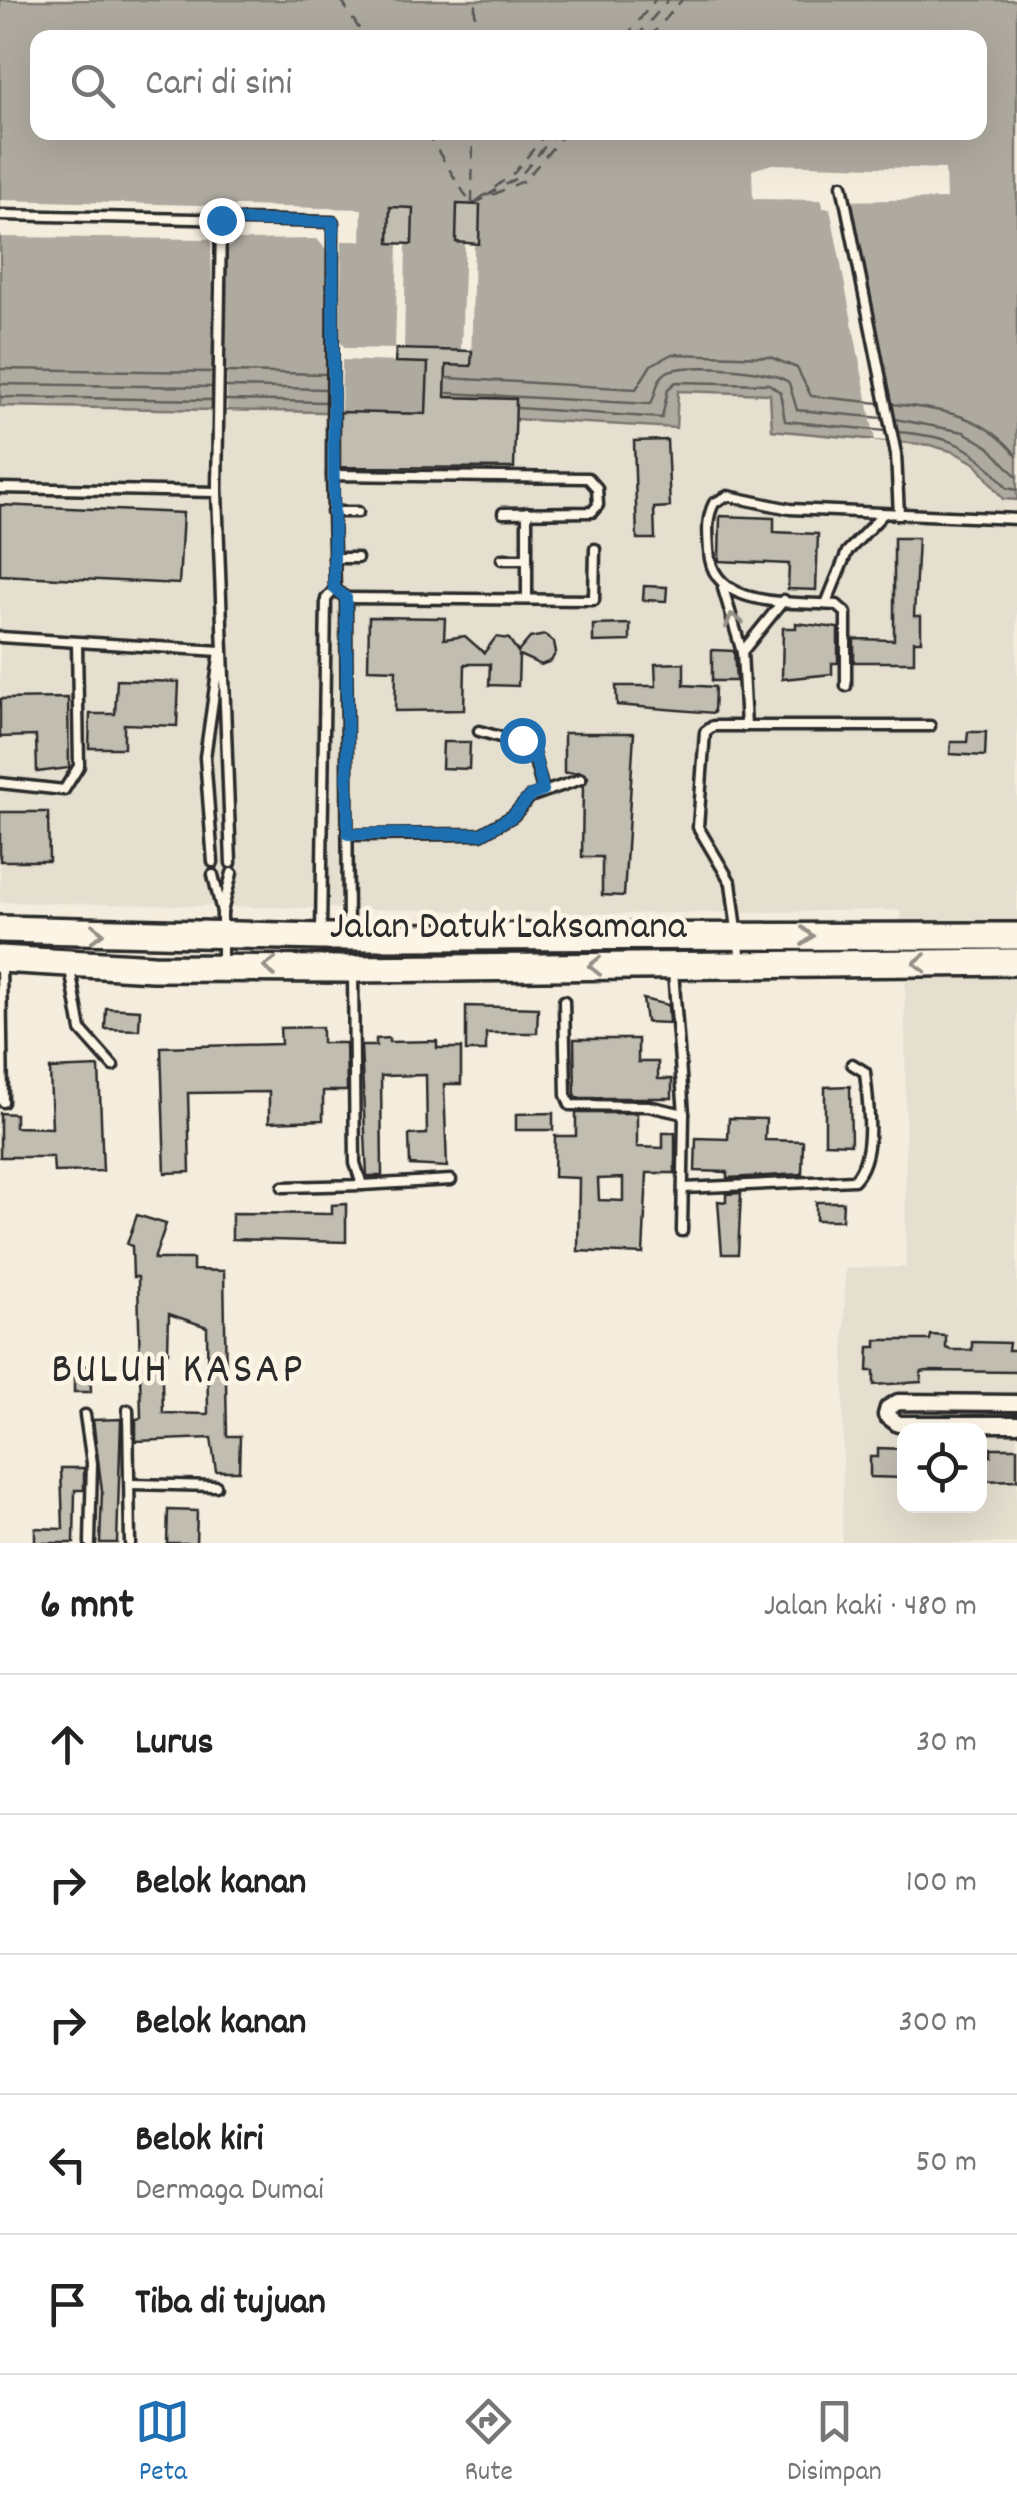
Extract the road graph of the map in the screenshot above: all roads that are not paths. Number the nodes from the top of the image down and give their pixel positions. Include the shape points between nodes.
1 (842, 185) dead end
2 (0, 215) edge
3 (221, 220) junction
4 (332, 474) junction
5 (0, 488) edge
6 (217, 492) junction
7 (332, 512) junction
8 (358, 512) dead end
9 (527, 512) junction
10 (503, 513) dead end
11 (882, 515) junction
12 (899, 516) junction
13 (1017, 519) edge
14 (594, 549) dead end
15 (334, 558) junction
16 (357, 558) dead end
17 (502, 559) dead end
18 (527, 559) junction
19 (334, 588) junction
20 (723, 588) junction
21 (346, 598) junction
22 (526, 600) junction
23 (784, 600) junction
24 (826, 604) junction
25 (0, 637) edge
26 (77, 643) junction
27 (220, 651) junction
28 (742, 652) junction
29 (846, 686) dead end
30 (746, 726) junction
31 (930, 726) dead end
32 (479, 731) dead end
33 (581, 778) dead end
34 (0, 783) edge
35 (543, 790) junction
36 (348, 834) junction
37 (213, 862) dead end
38 (213, 876) dead end
39 (222, 924) junction
40 (0, 929) edge
41 (741, 936) junction
42 (1017, 936) edge
43 (321, 937) junction
44 (348, 937) junction
45 (1, 959) edge
46 (1017, 962) edge
47 (69, 964) junction
48 (222, 966) junction
49 (673, 966) junction
50 (742, 966) junction
51 (353, 969) junction
52 (564, 1001) dead end
53 (852, 1064) dead end
54 (113, 1066) dead end
55 (3, 1102) dead end
56 (684, 1114) junction
57 (451, 1180) dead end
58 (362, 1184) junction
59 (283, 1187) dead end
60 (684, 1188) junction
61 (682, 1230) dead end
62 (1017, 1403) edge
63 (128, 1410) dead end
64 (85, 1416) dead end
65 (1017, 1424) edge
66 (131, 1484) junction
67 (216, 1486) dead end
68 (90, 1543) edge
69 (130, 1543) edge

1 - 12 lane via 896,454
2 - 3 lane
3 - 4 lane via 333,222
3 - 6 lane
4 - 7 lane
4 - 9 lane via 588,478 598,488 592,512
5 - 6 lane
6 - 27 lane
7 - 8 lane
7 - 15 lane
9 - 10 lane
9 - 18 lane
11 - 12 lane
11 - 20 lane via 720,498 708,520 709,566
11 - 24 lane via 847,552
12 - 13 lane
14 - 22 lane via 594,600
15 - 16 lane
15 - 19 lane
17 - 18 lane
18 - 22 lane
19 - 21 lane
19 - 43 lane via 326,599
20 - 23 lane
28 -> 20 lane
21 - 22 lane
21 - 36 lane
23 - 24 lane
23 - 28 lane
24 - 29 lane via 846,613
25 - 26 lane
26 - 27 lane
26 - 34 lane via 75,777 54,791
27 - 37 lane via 205,758
27 - 39 lane via 228,704 232,868
28 - 30 lane
30 - 31 lane
30 - 41 lane via 705,732 698,827 727,873
32 - 35 lane via 531,746
33 - 35 lane
35 - 36 lane via 481,834
36 - 44 lane
38 - 39 lane
40 -> 39 highway, Jalan Datuk Laksamana
39 - 43 highway, Jalan Datuk Laksamana
39 - 48 lane
41 -> 42 highway, Jalan Datuk Laksamana
41 - 44 highway, Jalan Datuk Laksamana
41 - 50 lane
43 - 44 highway, Jalan Datuk Laksamana
45 - 47 highway, Jalan Datuk Laksamana
45 - 55 lane
46 -> 50 highway, Jalan Datuk Laksamana
47 - 48 highway, Jalan Datuk Laksamana
47 - 54 lane via 82,1030
51 -> 48 highway, Jalan Datuk Laksamana
49 - 50 highway, Jalan Datuk Laksamana
49 -> 51 highway, Jalan Datuk Laksamana
49 - 56 lane
51 - 58 lane via 355,1163
52 - 56 lane via 570,1104
53 - 60 lane via 865,1072 867,1118 866,1162 854,1180
56 - 60 lane
57 - 58 lane
58 - 59 lane
60 - 61 lane
62 - 65 street via 898,1402 886,1415 898,1424
63 - 66 lane
64 - 68 lane via 92,1463
66 - 67 lane
66 - 69 lane

